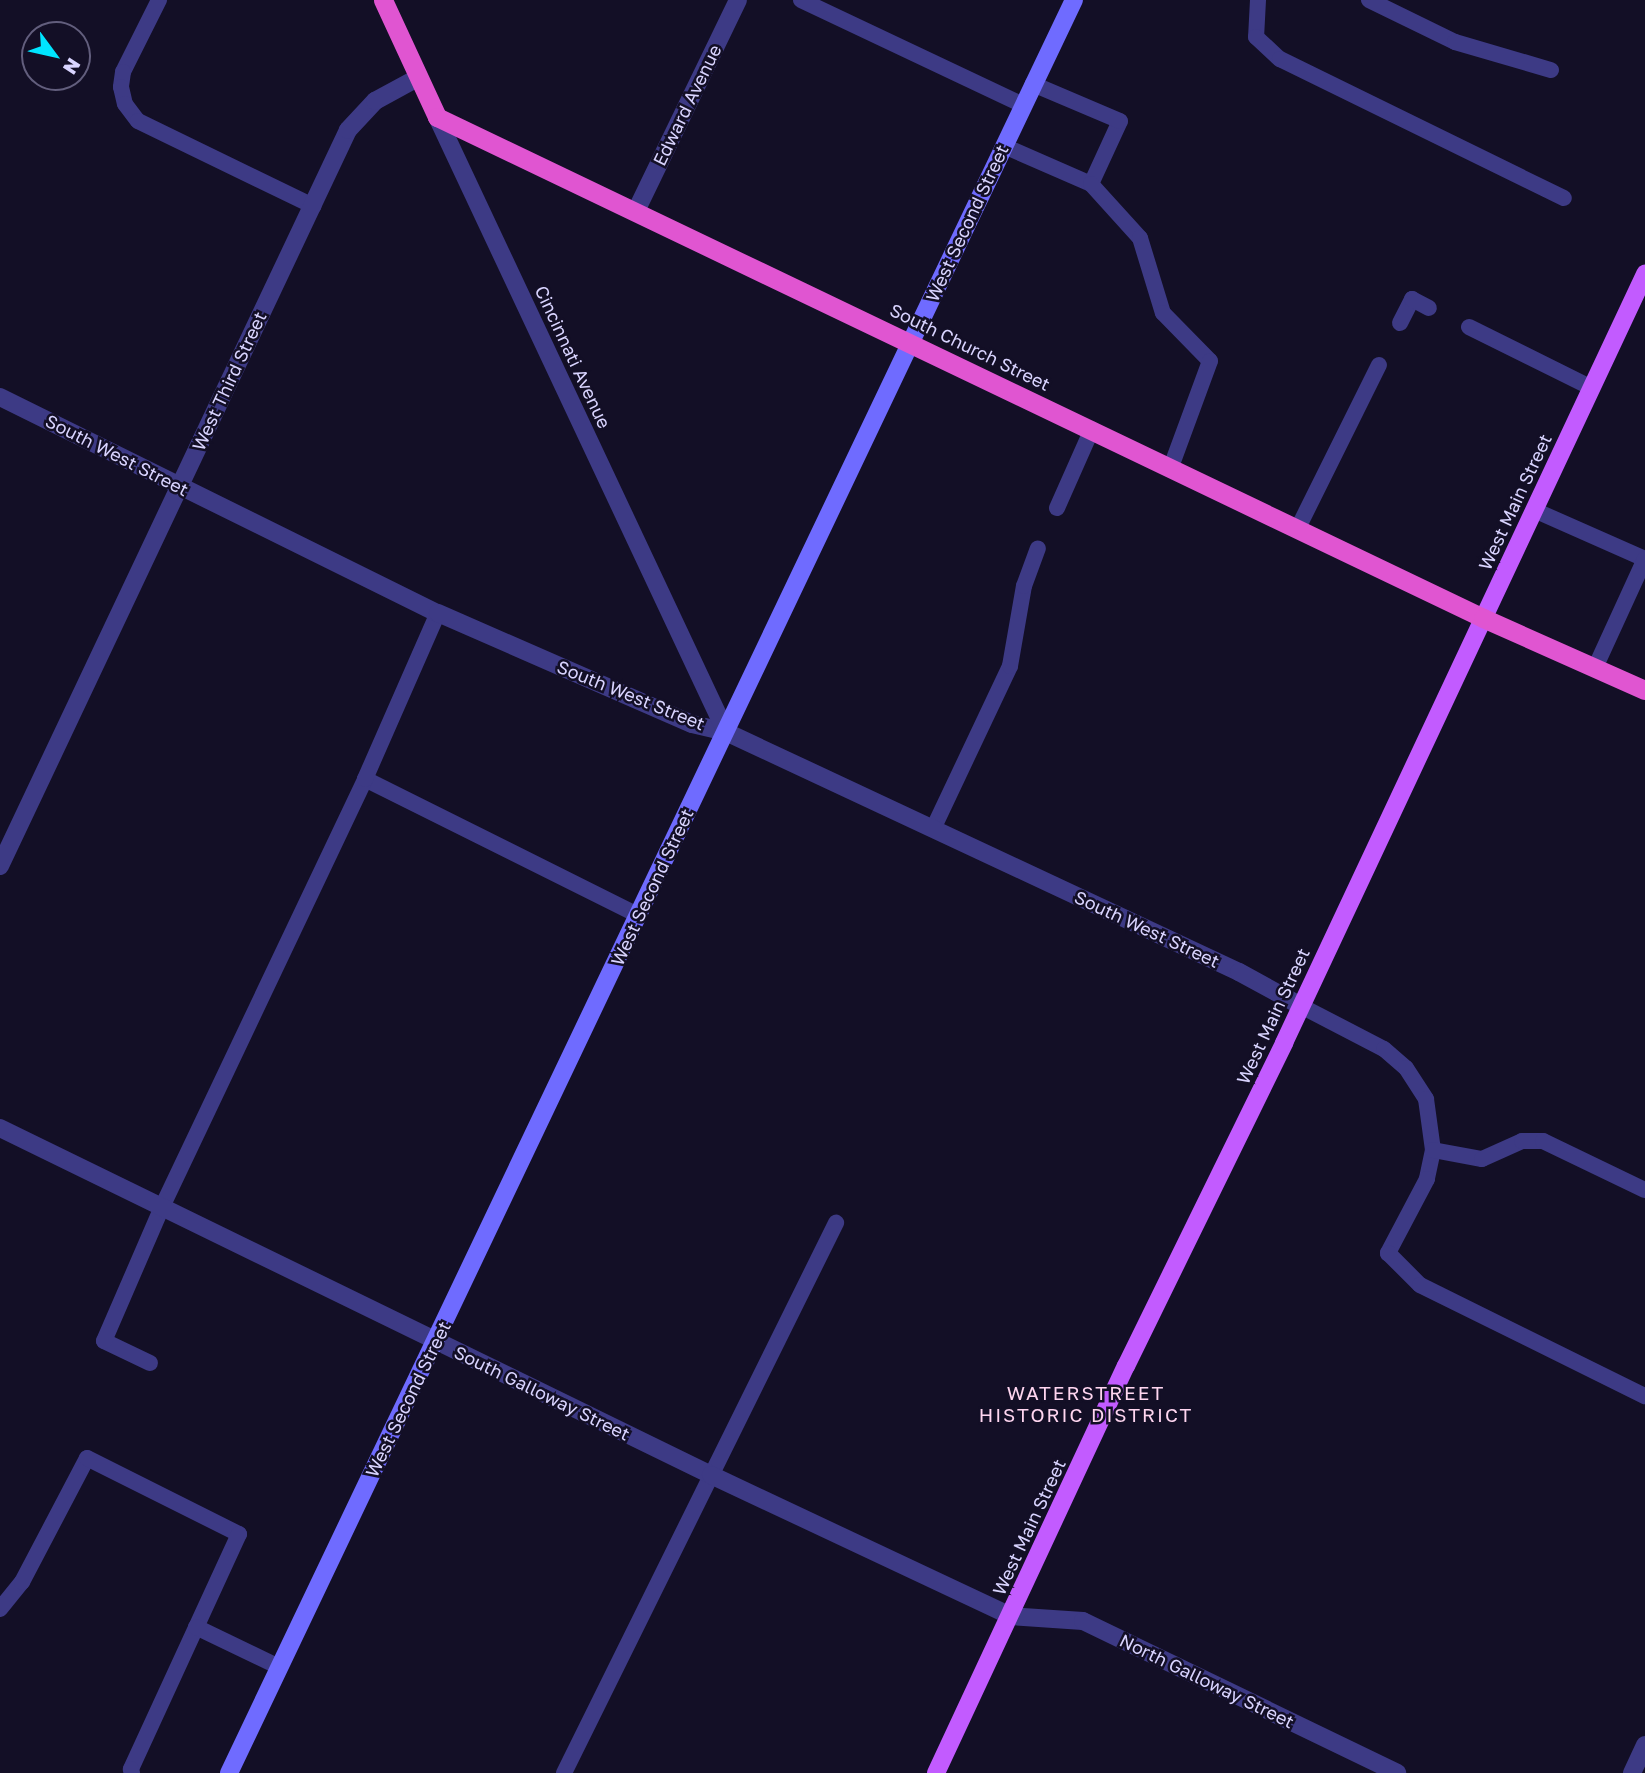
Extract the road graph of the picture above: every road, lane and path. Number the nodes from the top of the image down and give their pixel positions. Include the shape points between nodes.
1 (159, 0) edge
2 (383, 0) edge
3 (738, 0) edge
4 (802, 0) edge
5 (1074, 0) edge
6 (1258, 0) edge
7 (1369, 0) edge
8 (1550, 70) dead end
9 (419, 77) junction
10 (1033, 84) junction
11 (1023, 106) junction
12 (438, 117) junction
13 (1004, 146) junction
14 (1091, 184) junction
15 (1564, 198) dead end
16 (313, 205) junction
17 (636, 211) junction
18 (1645, 274) edge
19 (1429, 307) dead end
20 (1400, 323) dead end
21 (1469, 327) dead end
22 (911, 343) junction
23 (1379, 365) dead end
24 (1592, 388) junction
25 (0, 397) edge
26 (1092, 429) junction
27 (1171, 467) junction
28 (180, 486) junction
29 (1057, 508) dead end
30 (1534, 510) junction
31 (1298, 528) junction
32 (1038, 548) dead end
33 (1645, 559) edge
34 (438, 613) junction
35 (1483, 618) junction
36 (1595, 668) junction
37 (1645, 690) edge
38 (726, 732) junction
39 (365, 779) junction
40 (933, 829) junction
41 (0, 866) edge
42 (638, 915) junction
43 (1301, 1006) junction
44 (0, 1129) edge
45 (1433, 1150) junction
46 (1645, 1191) edge
47 (162, 1207) junction
48 (836, 1223) dead end
49 (436, 1341) junction
50 (150, 1363) dead end
51 (1645, 1396) edge
52 (711, 1475) junction
53 (0, 1609) edge
54 (1010, 1616) junction
55 (196, 1627) junction
56 (279, 1667) junction
57 (1645, 1745) edge
58 (132, 1773) edge
59 (229, 1773) edge
60 (564, 1773) edge
61 (936, 1773) edge
62 (1397, 1773) edge
63 (1632, 1773) edge

1 - 16 lane via 123,72 125,104 138,121
2 - 9 highway, Cincinnati Avenue
3 - 17 street, Edward Avenue
4 - 11 lane
5 - 10 main road, West Second Street
6 - 15 lane via 1256,37 1280,59
7 - 8 lane via 1455,42
9 - 12 highway, Cincinnati Avenue
9 - 16 street, West Third Street via 385,93 360,114
10 - 11 main road, West Second Street
10 - 14 lane via 1120,121
11 - 13 main road, West Second Street
12 - 17 highway, South Church Street
12 - 38 street, Cincinnati Avenue
13 - 14 lane
13 - 22 main road, West Second Street
14 - 27 lane via 1140,238 1163,313 1210,361
16 - 28 street, West Third Street
17 - 22 highway, South Church Street
18 - 24 main road, West Main Street
19 - 20 lane via 1412,299
21 - 24 lane
22 - 26 highway, South Church Street
22 - 38 main road, West Second Street
23 - 31 lane
24 - 30 main road, West Main Street
25 - 28 street, South West Street
26 - 27 highway, South Church Street
26 - 29 lane
27 - 31 highway, South Church Street
28 - 34 street, South West Street
28 - 41 street, West Third Street
30 - 33 lane
30 - 35 main road, West Main Street
31 - 35 highway, South Church Street
32 - 40 lane via 1024,586 1010,666
33 - 36 lane
34 - 38 street, South West Street via 683,720
34 - 39 lane
35 - 36 highway, South Church Street
35 - 43 main road, West Main Street
36 - 37 highway, South Church Street
38 - 40 street, South West Street
38 - 42 main road, West Second Street
39 - 42 lane
39 - 47 lane
40 - 43 street, South West Street via 1239,972
42 - 49 main road, West Second Street
43 - 45 lane via 1384,1049 1406,1068 1426,1099
43 - 54 main road, West Main Street
44 - 47 street, South Galloway Street
45 - 46 lane via 1482,1159 1522,1141 1543,1141
45 - 51 lane via 1427,1179 1388,1252 1420,1285
47 - 49 street, South Galloway Street
47 - 50 lane via 104,1341
48 - 52 lane
49 - 52 street, South Galloway Street
49 - 56 main road, West Second Street
52 - 54 street, South Galloway Street
52 - 60 lane
53 - 55 lane via 22,1582 87,1458 239,1534
54 - 61 main road, West Main Street
54 - 62 street, North Galloway Street via 1083,1621
55 - 56 lane
55 - 58 lane
56 - 59 main road, West Second Street
57 - 63 street

